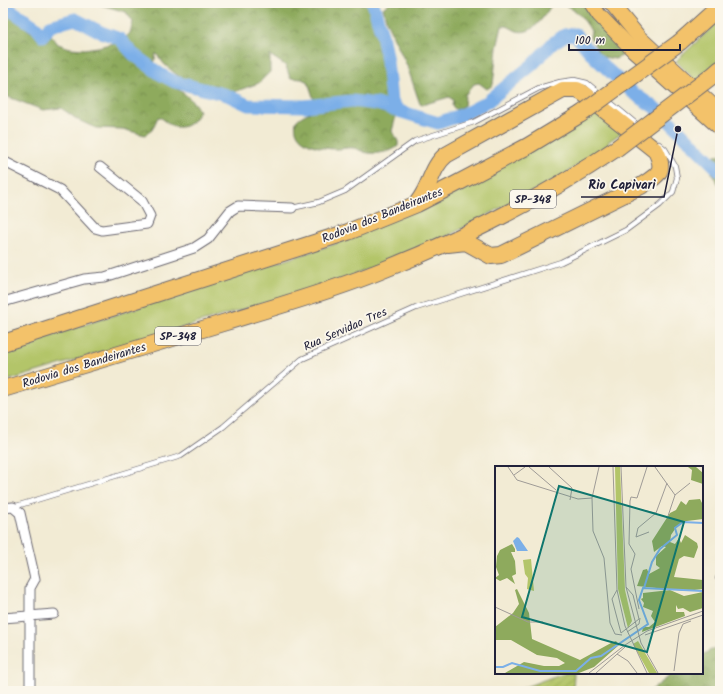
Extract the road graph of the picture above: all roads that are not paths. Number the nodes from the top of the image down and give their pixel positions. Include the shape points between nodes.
1 (591, 3) edge
2 (596, 3) edge
3 (606, 3) edge
4 (611, 3) edge
5 (720, 6) edge
6 (716, 73) edge
7 (720, 112) edge
8 (720, 118) edge
9 (720, 124) edge
10 (720, 128) edge
11 (647, 134) dead end
12 (653, 139) dead end
13 (3, 161) edge
14 (100, 167) dead end
15 (417, 204) junction
16 (292, 208) joint
17 (445, 244) junction
18 (3, 302) edge
19 (3, 343) edge
20 (3, 389) edge
21 (13, 507) junction
22 (3, 508) edge
23 (54, 614) dead end
24 (30, 616) junction
25 (3, 618) edge
26 (30, 691) edge

1 - 10 main road via 603,20 633,50
2 - 9 lane via 616,27
3 - 8 lane via 620,22
4 - 7 main road via 639,37
5 - 15 highway, Rodovia dos Bandeirantes, bridge via 680,42 581,114 528,146
6 - 17 highway, Rodovia dos Bandeirantes / SP-348, bridge via 589,167
11 - 16 lane via 587,83 574,80 560,82 539,88 474,122 415,141 345,192 319,202
12 - 21 lane, Rua Servidao Tres via 665,149 675,166 677,178 674,192 660,206 626,230 560,262 416,308 302,359 223,427 181,456
13 - 14 street via 60,190 96,228 102,230 147,224 150,216 142,201
15 - 17 highway via 426,192 436,166 446,155 563,90 577,90 583,93 656,151 662,162 661,170 655,177 641,186 501,256 491,256 466,242
15 - 19 highway, Rodovia dos Bandeirantes via 348,232
16 - 18 street via 238,206 230,211 208,239 194,248 106,278 84,279
17 - 20 highway, Rodovia dos Bandeirantes / SP-348 via 377,273 304,298
21 - 22 street
21 - 24 street via 22,519 35,579 30,588
23 - 24 street
24 - 25 street
24 - 26 street

